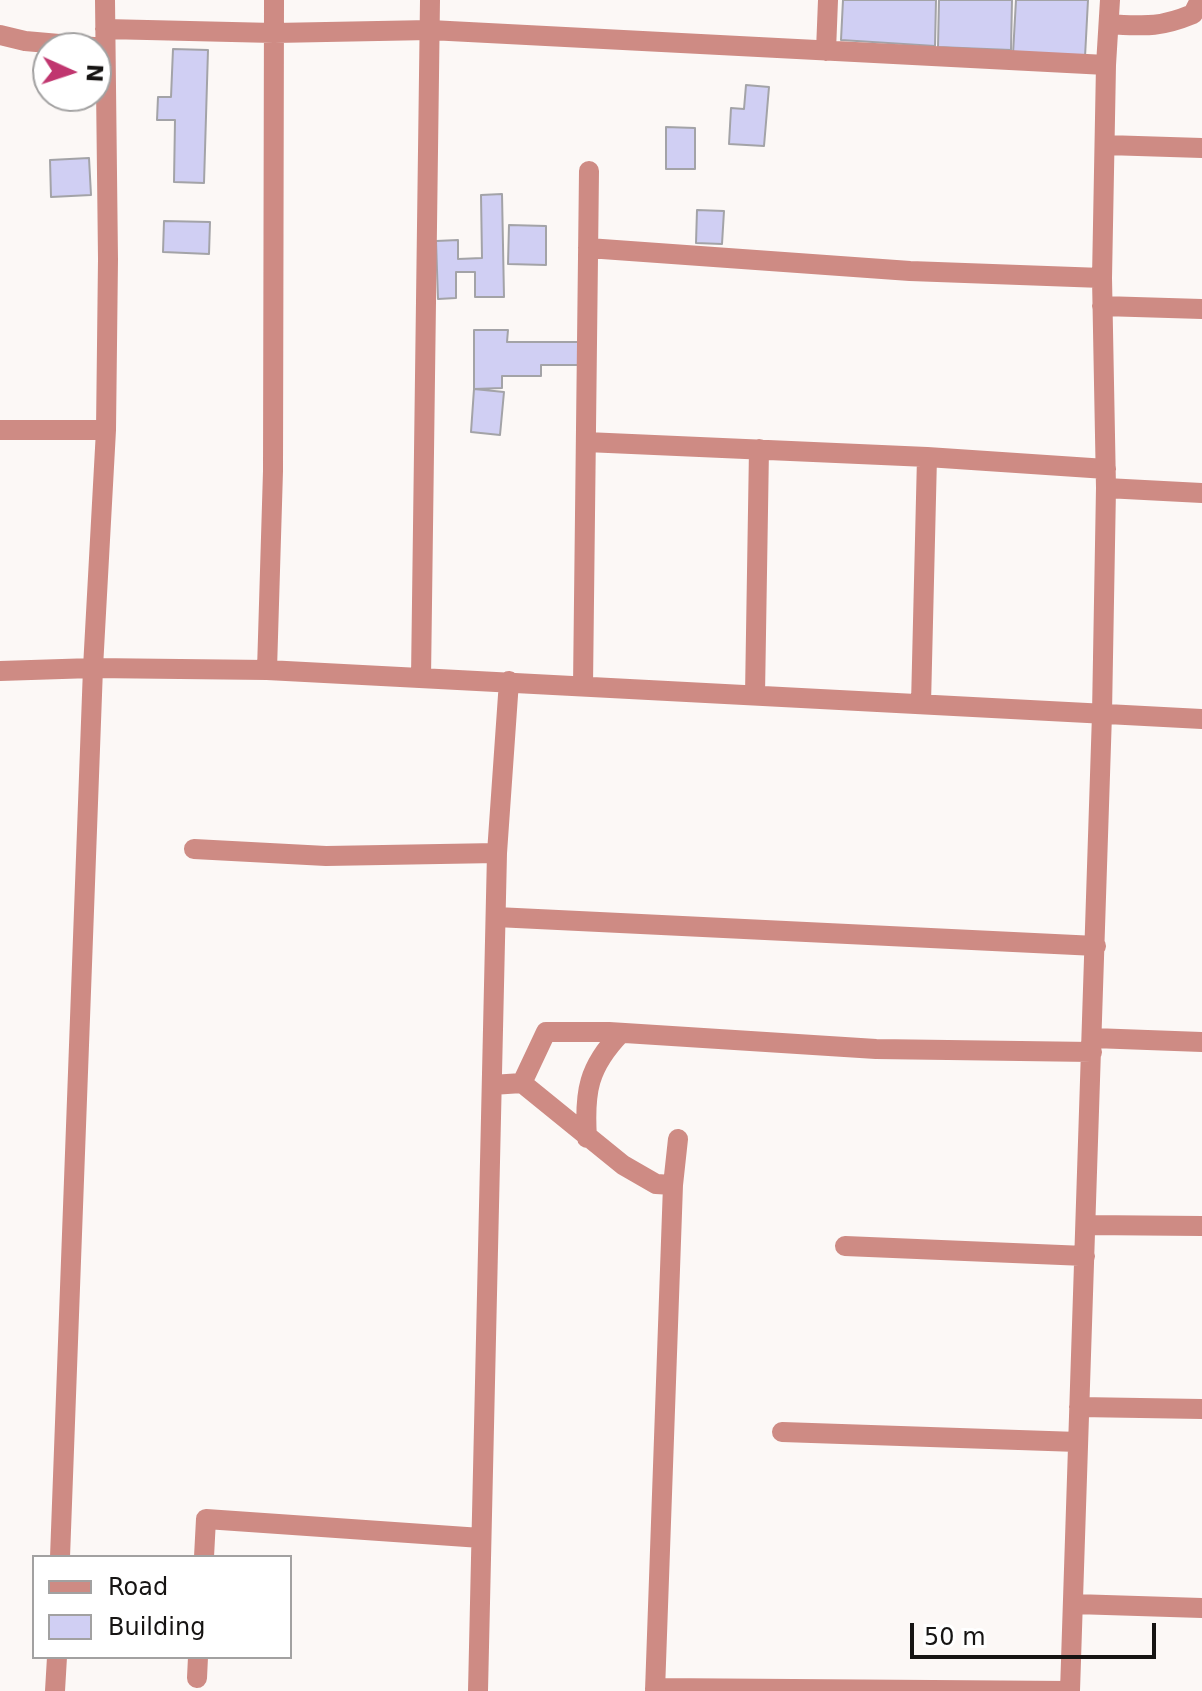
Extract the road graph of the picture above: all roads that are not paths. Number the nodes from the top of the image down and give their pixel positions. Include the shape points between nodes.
1 (105, 0) edge
2 (274, 0) edge
3 (430, 0) edge
4 (828, 0) edge
5 (1110, 0) edge
6 (1200, 0) edge
7 (1109, 24) junction
8 (430, 30) junction
9 (105, 32) edge
10 (274, 33) junction
11 (0, 35) edge
12 (112, 38) edge
13 (32, 41) edge
14 (826, 51) junction
15 (1106, 65) junction
16 (106, 112) edge
17 (1106, 145) junction
18 (1202, 148) edge
19 (589, 171) dead end
20 (588, 248) junction
21 (1102, 278) junction
22 (1102, 306) junction
23 (1202, 309) edge
24 (0, 430) edge
25 (106, 430) junction
26 (586, 442) junction
27 (759, 449) junction
28 (927, 457) junction
29 (1106, 479) junction
30 (1202, 493) edge
31 (93, 668) junction
32 (267, 670) junction
33 (0, 671) edge
34 (421, 678) junction
35 (509, 681) junction
36 (583, 686) junction
37 (755, 695) junction
38 (921, 704) junction
39 (1102, 714) junction
40 (1202, 719) edge
41 (194, 849) dead end
42 (497, 853) junction
43 (496, 917) junction
44 (1096, 946) junction
45 (621, 1033) junction
46 (1202, 1042) edge
47 (1092, 1045) junction
48 (522, 1083) junction
49 (492, 1085) junction
50 (587, 1138) junction
51 (678, 1139) dead end
52 (673, 1185) junction
53 (1086, 1225) junction
54 (1202, 1226) edge
55 (845, 1246) dead end
56 (1085, 1256) junction
57 (1079, 1407) junction
58 (1202, 1409) edge
59 (782, 1432) dead end
60 (1078, 1442) junction
61 (481, 1538) junction
62 (60, 1555) edge
63 (204, 1555) edge
64 (1074, 1604) junction
65 (1202, 1608) edge
66 (57, 1659) edge
67 (198, 1659) edge
68 (197, 1678) dead end
69 (655, 1689) edge
70 (823, 1689) edge
71 (55, 1691) edge
72 (478, 1691) edge

1 - 9 street
2 - 10 street
3 - 8 street
4 - 14 street
5 - 7 street
6 - 7 street via 1193,14 1169,24
7 - 15 street
8 - 10 street
8 - 14 street
8 - 34 street
10 - 12 street
10 - 32 street
11 - 13 street
14 - 15 street
15 - 17 street
16 - 25 street
17 - 18 street
17 - 21 street
19 - 20 street
20 - 21 street via 910,271
20 - 26 street
21 - 22 street
22 - 23 street
22 - 29 street
24 - 25 street
25 - 31 street
26 - 27 street
26 - 36 street
27 - 28 street
27 - 37 street
28 - 29 street
28 - 38 street
29 - 30 street
29 - 39 street
31 - 32 street
31 - 33 street
31 - 62 street
32 - 34 street
34 - 35 street
35 - 36 street
35 - 42 street
36 - 37 street
37 - 38 street
38 - 39 street
39 - 40 street
39 - 44 street
41 - 42 street via 326,856
42 - 43 street
43 - 44 street
43 - 49 street
44 - 47 street
45 - 47 street via 876,1049
45 - 48 street via 546,1032
45 - 50 street via 601,1054 589,1083
46 - 47 street
47 - 53 street
48 - 49 street
48 - 50 street
49 - 61 street
50 - 52 street via 656,1184
51 - 52 street
52 - 69 street
53 - 54 street
53 - 56 street
55 - 56 street
56 - 57 street
57 - 58 street
57 - 60 street
59 - 60 street
60 - 64 street
61 - 63 street via 206,1519
61 - 72 street
64 - 65 street
64 - 70 street via 1070,1691
66 - 71 street
67 - 68 street
69 - 70 street

